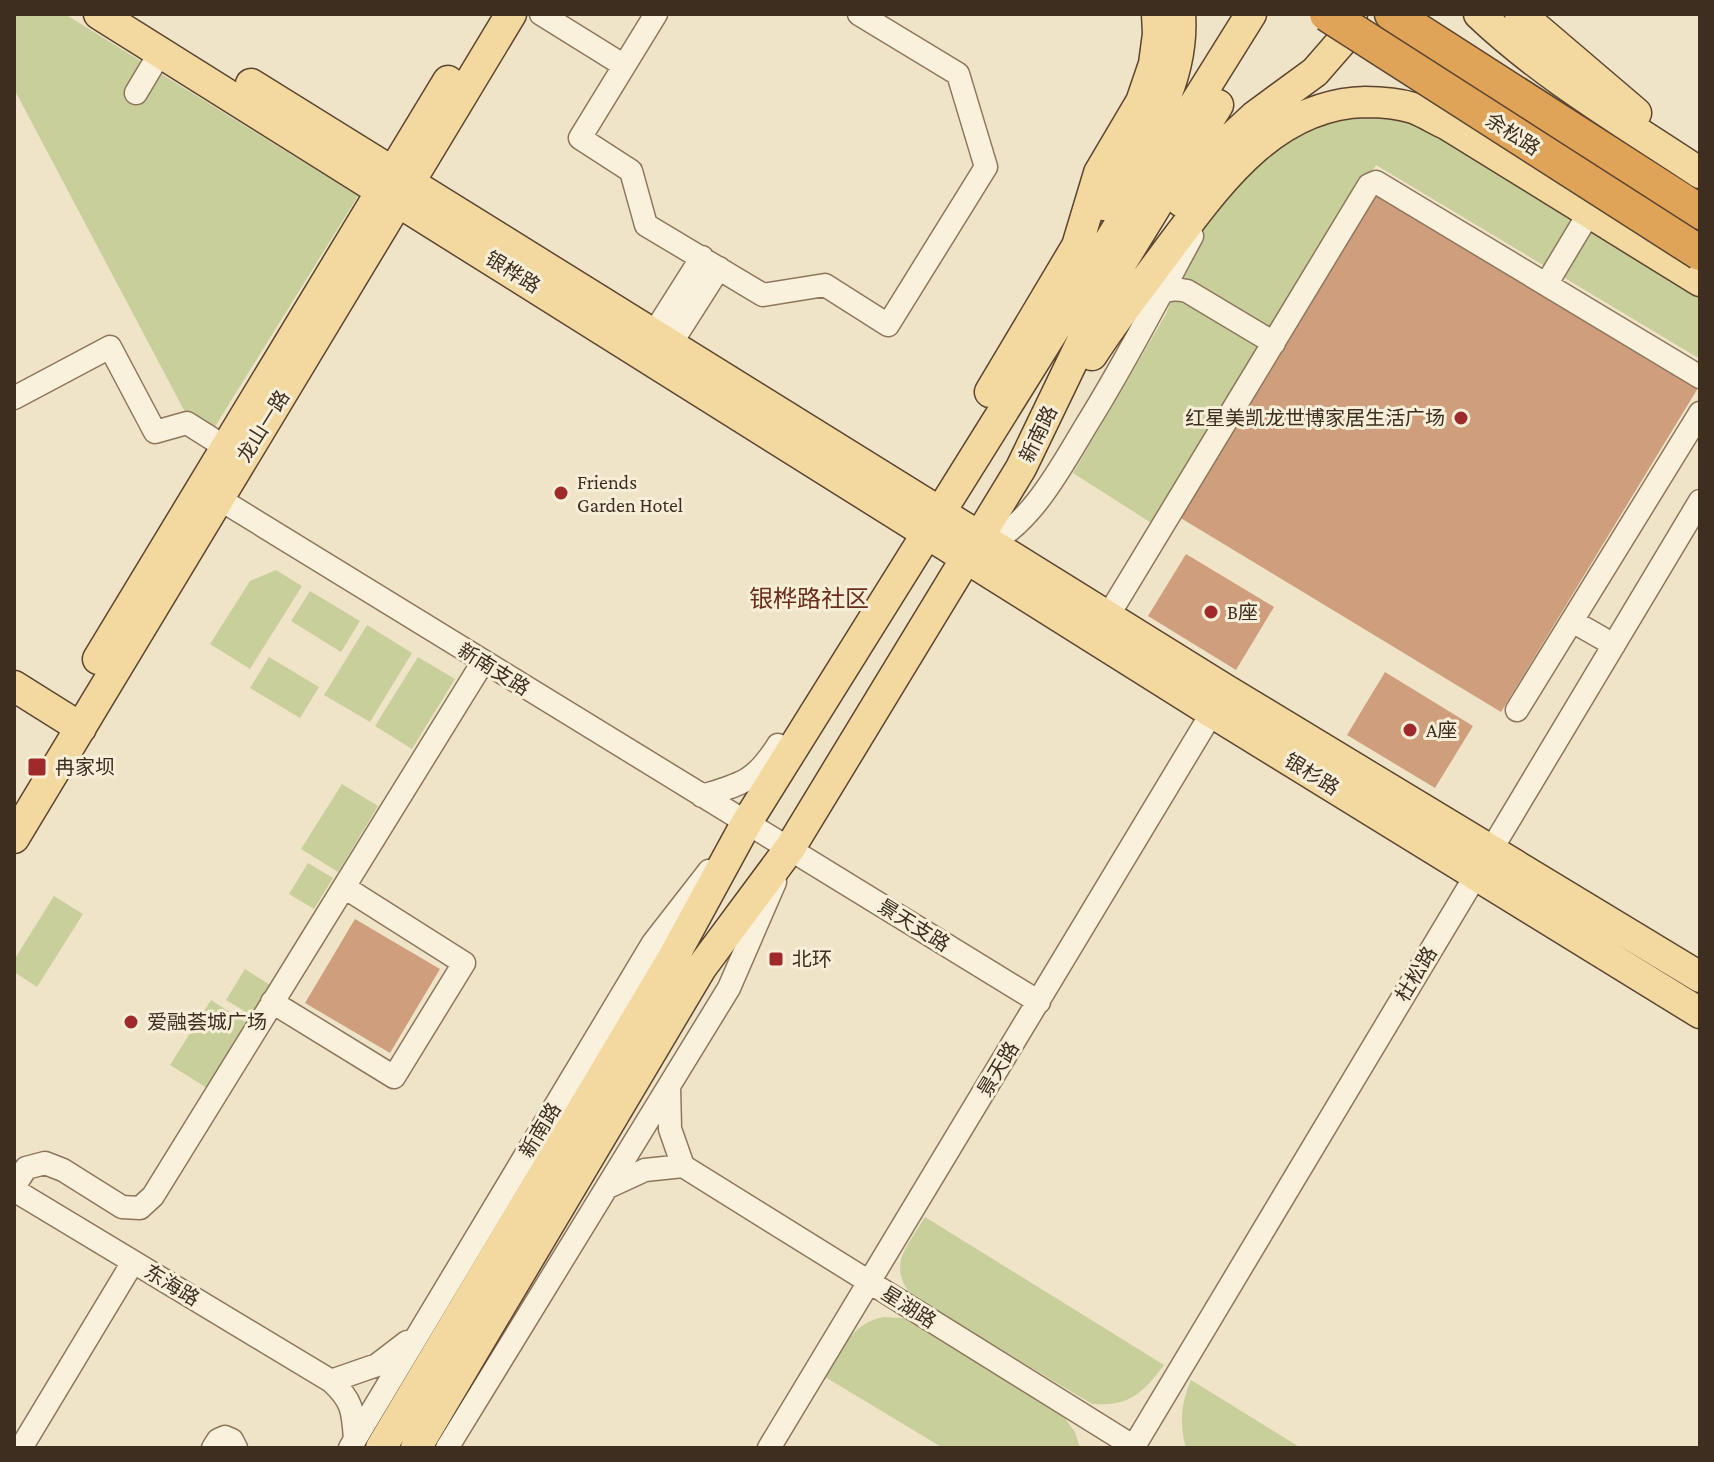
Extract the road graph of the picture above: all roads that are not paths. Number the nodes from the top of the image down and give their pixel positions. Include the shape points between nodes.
1 (99, 14) edge
2 (138, 14) edge
3 (488, 14) edge
4 (511, 14) edge
5 (541, 14) edge
6 (656, 14) edge
7 (859, 14) edge
8 (1157, 14) edge
9 (1180, 14) edge
10 (1251, 14) edge
11 (1274, 14) edge
12 (1327, 14) edge
13 (1352, 14) edge
14 (1392, 14) edge
15 (1479, 14) edge
16 (1520, 14) edge
17 (161, 51) junction
18 (623, 65) junction
19 (136, 93) dead end
20 (1700, 172) edge
21 (1219, 185) junction
22 (397, 186) junction
23 (1700, 212) edge
24 (1589, 213) junction
25 (1077, 246) junction
26 (1700, 253) edge
27 (710, 262) junction
28 (1700, 281) edge
29 (1547, 283) junction
30 (1162, 291) junction
31 (1103, 338) junction
32 (1274, 343) junction
33 (656, 348) junction
34 (1700, 377) edge
35 (14, 398) edge
36 (1700, 413) edge
37 (225, 447) junction
38 (1021, 468) junction
39 (210, 492) junction
40 (1700, 501) edge
41 (932, 522) junction
42 (980, 545) junction
43 (1108, 616) junction
44 (1572, 621) junction
45 (1614, 645) junction
46 (483, 662) junction
47 (14, 686) edge
48 (822, 700) junction
49 (1219, 701) junction
50 (1517, 710) dead end
51 (72, 723) junction
52 (702, 796) junction
53 (14, 798) edge
54 (747, 822) junction
55 (15, 836) edge
56 (790, 848) junction
57 (1483, 864) junction
58 (344, 887) junction
59 (1700, 977) edge
60 (272, 1002) junction
61 (1039, 1002) junction
62 (1700, 1013) edge
63 (669, 1087) junction
64 (683, 1166) junction
65 (608, 1187) junction
66 (14, 1189) edge
67 (133, 1262) junction
68 (869, 1282) junction
69 (419, 1332) junction
70 (331, 1381) junction
71 (459, 1444) edge
72 (362, 1445) edge
73 (24, 1447) edge
74 (1134, 1447) edge
75 (213, 1448) edge
76 (236, 1448) edge
77 (416, 1448) edge
78 (769, 1448) edge

1 - 17 main road, 银桦路
2 - 22 main road, 银桦路
3 - 22 main road, 龙山一路
4 - 22 main road, 龙山一路
5 - 18 street
6 - 18 street
7 - 27 street via 958,74 986,167 888,325 825,285 763,295
8 - 25 main road via 1154,64 1141,102 1099,173
9 - 25 main road via 1178,60 1163,107
10 - 41 main road, 新南路
11 - 38 main road, 新南路 via 1115,273
12 - 26 highway, 余松路, bridge
13 - 31 main road via 1342,41 1315,72 1255,116 1200,176
14 - 23 highway, 余松路
15 - 20 main road via 1582,95
16 - 20 main road
17 - 19 street
17 - 22 main road, 银桦路
18 - 27 street via 580,138 631,171 646,225
21 - 24 main road via 1274,132 1311,112 1383,102 1413,108 1446,124
21 - 30 street
21 - 31 main road
22 - 33 main road, 银桦路
22 - 37 main road, 龙山一路
22 - 39 main road, 龙山一路
24 - 28 main road
24 - 29 street
25 - 41 main road via 962,436
27 - 33 street
29 - 32 street via 1376,182 1369,185
29 - 34 street
30 - 31 street
30 - 32 street via 1187,291
30 - 42 street via 1041,500 1019,523
31 - 38 main road
32 - 43 street
33 - 41 main road, 银桦路
35 - 37 street via 110,347 155,432 187,423
36 - 44 street
37 - 39 main road, 龙山一路
38 - 42 main road, 新南路
39 - 46 street, 新南支路
39 - 51 main road, 龙山一路
40 - 45 street, 杜松路
41 - 42 main road, 银杉路
41 - 48 main road, 新南路
42 - 43 main road, 银杉路
42 - 49 main road, 银杉路
42 - 56 main road, 新南路
43 - 49 main road, 银杉路
44 - 45 street
44 - 50 street
45 - 57 street, 杜松路
46 - 52 street, 新南支路
46 - 58 street
47 - 51 main road
48 - 52 street via 798,714 763,768 743,783
48 - 54 main road, 新南路
49 - 57 main road, 银杉路
49 - 61 street, 景天路
51 - 53 main road, 龙山一路
51 - 55 main road, 龙山一路
52 - 54 street, 新南支路
54 - 56 street, 新南支路
54 - 69 street, 新南路 via 653,943
54 - 72 main road, 新南路 via 674,956 517,1218
56 - 61 street, 景天支路
56 - 63 street, 新南路 via 729,988
56 - 77 main road, 新南路 via 701,968
57 - 59 main road, 银杉路
57 - 62 main road, 银杉路
57 - 74 street, 杜松路
58 - 60 street
58 - 60 street via 464,963 394,1077
60 - 66 street via 153,1196 140,1208 122,1207 45,1163 26,1168
61 - 68 street, 景天路
63 - 64 street via 670,1129
63 - 65 street, 新南路
64 - 65 street via 645,1170
64 - 68 street, 星湖路
65 - 71 street, 新南路
66 - 67 street, 东海路
67 - 70 street, 东海路
67 - 73 street
68 - 74 street, 星湖路
68 - 78 street, 景天路
69 - 70 street via 377,1365
69 - 72 street, 新南路
70 - 72 street via 347,1395
75 - 76 street via 225,1437

